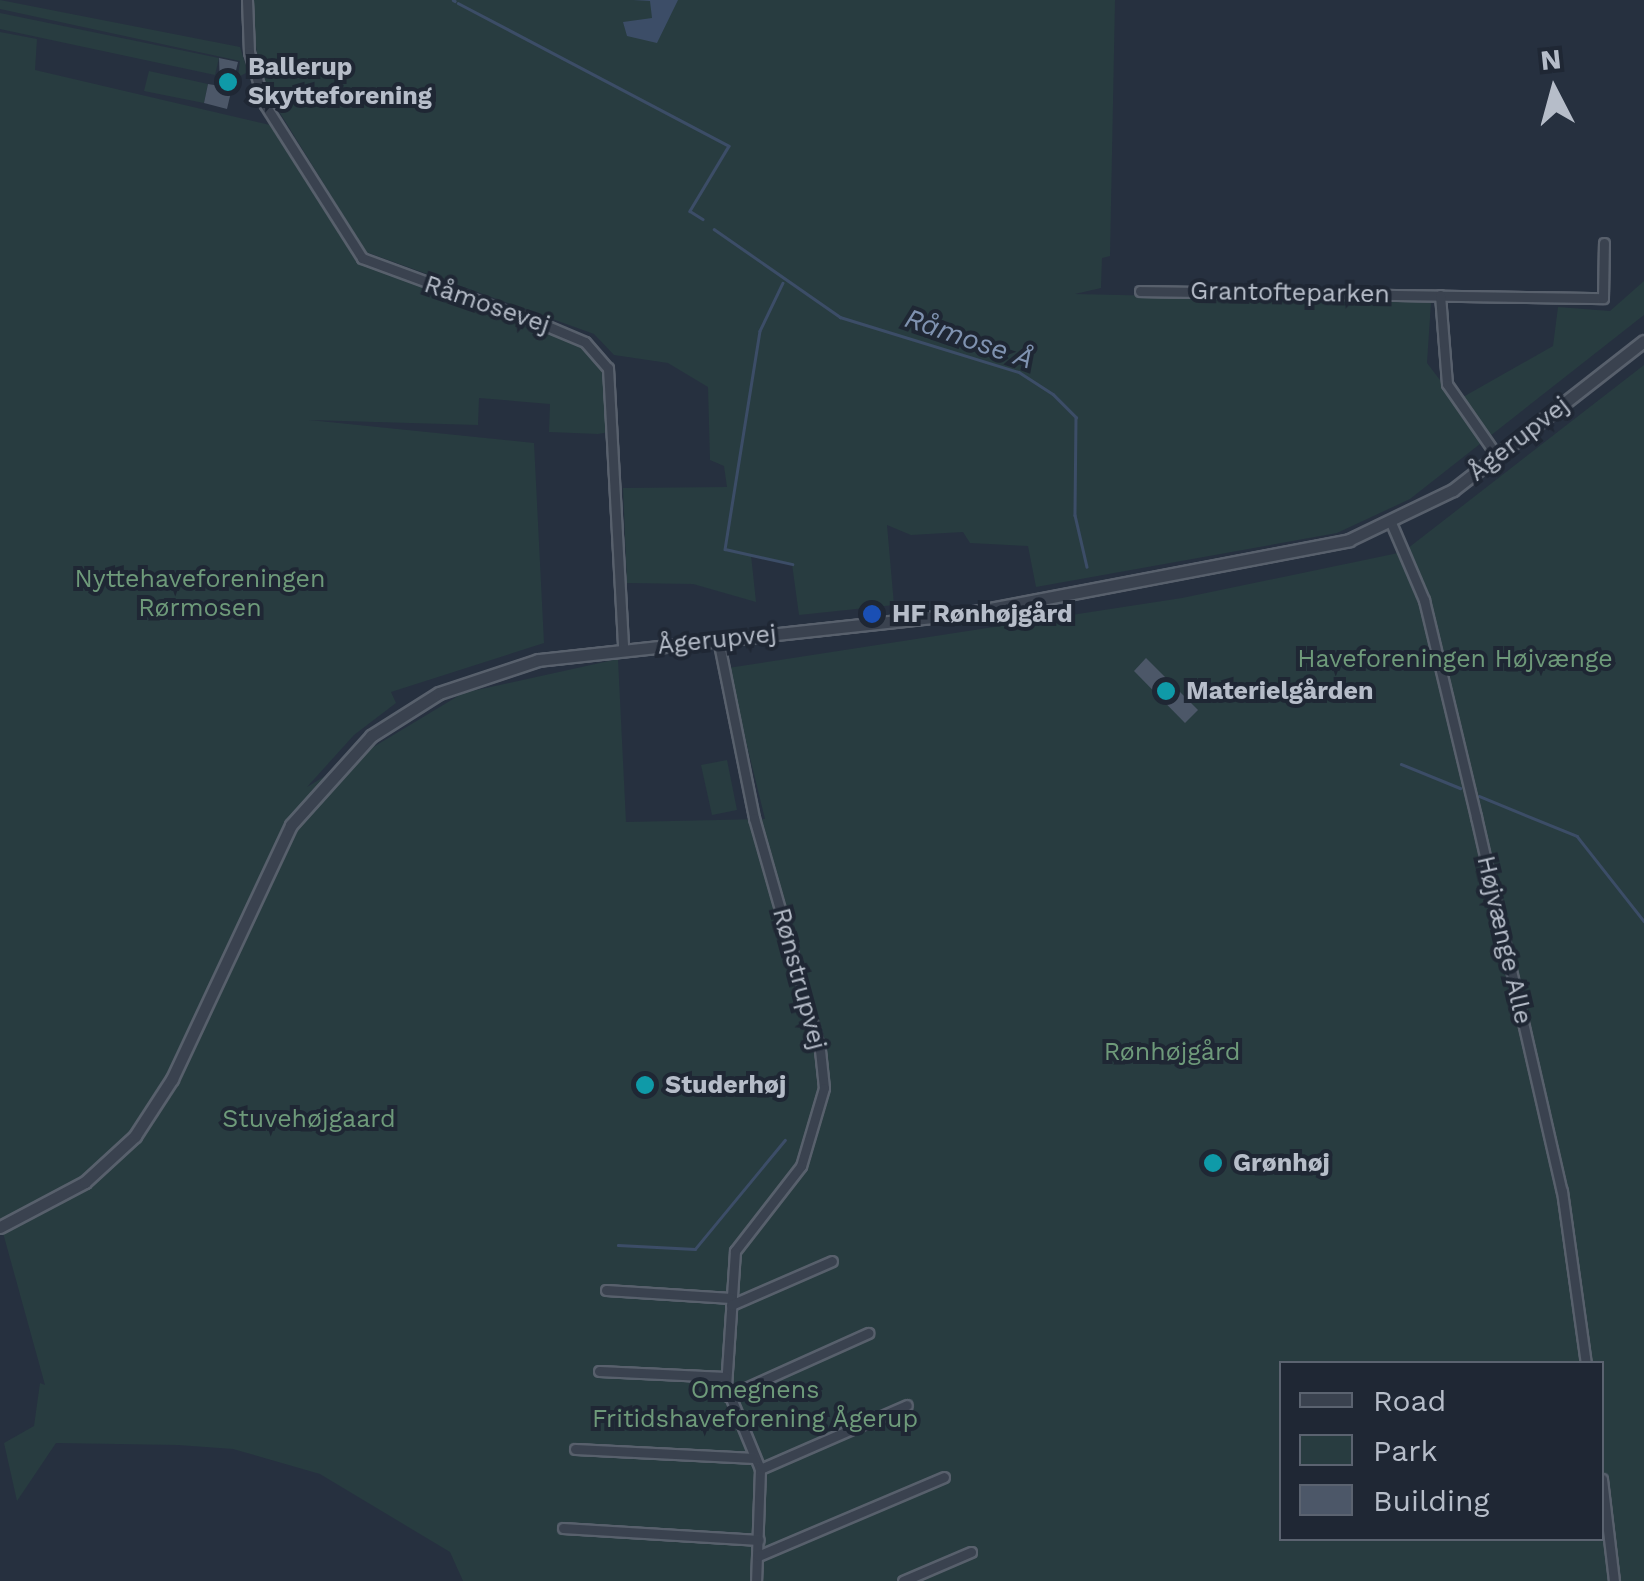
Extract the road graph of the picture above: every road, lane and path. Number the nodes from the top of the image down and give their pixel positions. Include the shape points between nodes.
1 (247, 0) edge
2 (1604, 244) dead end
3 (1140, 291) dead end
4 (1440, 295) junction
5 (1644, 341) edge
6 (1497, 456) junction
7 (1392, 524) junction
8 (718, 639) junction
9 (623, 650) junction
10 (0, 1227) edge
11 (832, 1261) dead end
12 (606, 1290) dead end
13 (731, 1301) junction
14 (868, 1333) dead end
15 (1586, 1361) edge
16 (599, 1371) dead end
17 (726, 1377) junction
18 (728, 1396) junction
19 (906, 1405) dead end
20 (574, 1448) dead end
21 (755, 1458) junction
22 (760, 1469) junction
23 (944, 1477) dead end
24 (1604, 1496) edge
25 (564, 1528) dead end
26 (759, 1540) junction
27 (971, 1552) dead end
28 (758, 1556) junction
29 (756, 1581) edge
30 (903, 1581) edge
31 (1614, 1581) edge

1 - 9 street, Råmosevej via 249,52 266,105 362,258 560,331 584,342 608,368
2 - 4 street, Grantofteparken via 1604,298
3 - 4 street, Grantofteparken
4 - 6 street via 1447,384
5 - 6 street, Ågerupvej
6 - 7 street, Ågerupvej
7 - 8 street, Ågerupvej via 1308,552 968,613
7 - 15 street, Højvænge Alle via 1424,600 1554,1157
8 - 9 street, Ågerupvej
8 - 13 street, Rønstrupvej via 754,818 820,1050 824,1088 794,1179 741,1236
9 - 10 street, Ågerupvej via 503,667 439,693 371,736 316,790 273,855 172,1079 135,1136 85,1182
11 - 13 street
12 - 13 street
13 - 17 street, Rønstrupvej
14 - 18 street
16 - 17 street
17 - 18 street, Rønstrupvej
18 - 21 street, Rønstrupvej
19 - 22 street
20 - 21 street
21 - 22 street, Rønstrupvej
22 - 26 street, Rønstrupvej
23 - 28 street
24 - 31 street
25 - 26 street
26 - 28 street, Rønstrupvej
27 - 30 street
28 - 29 street, Rønstrupvej

